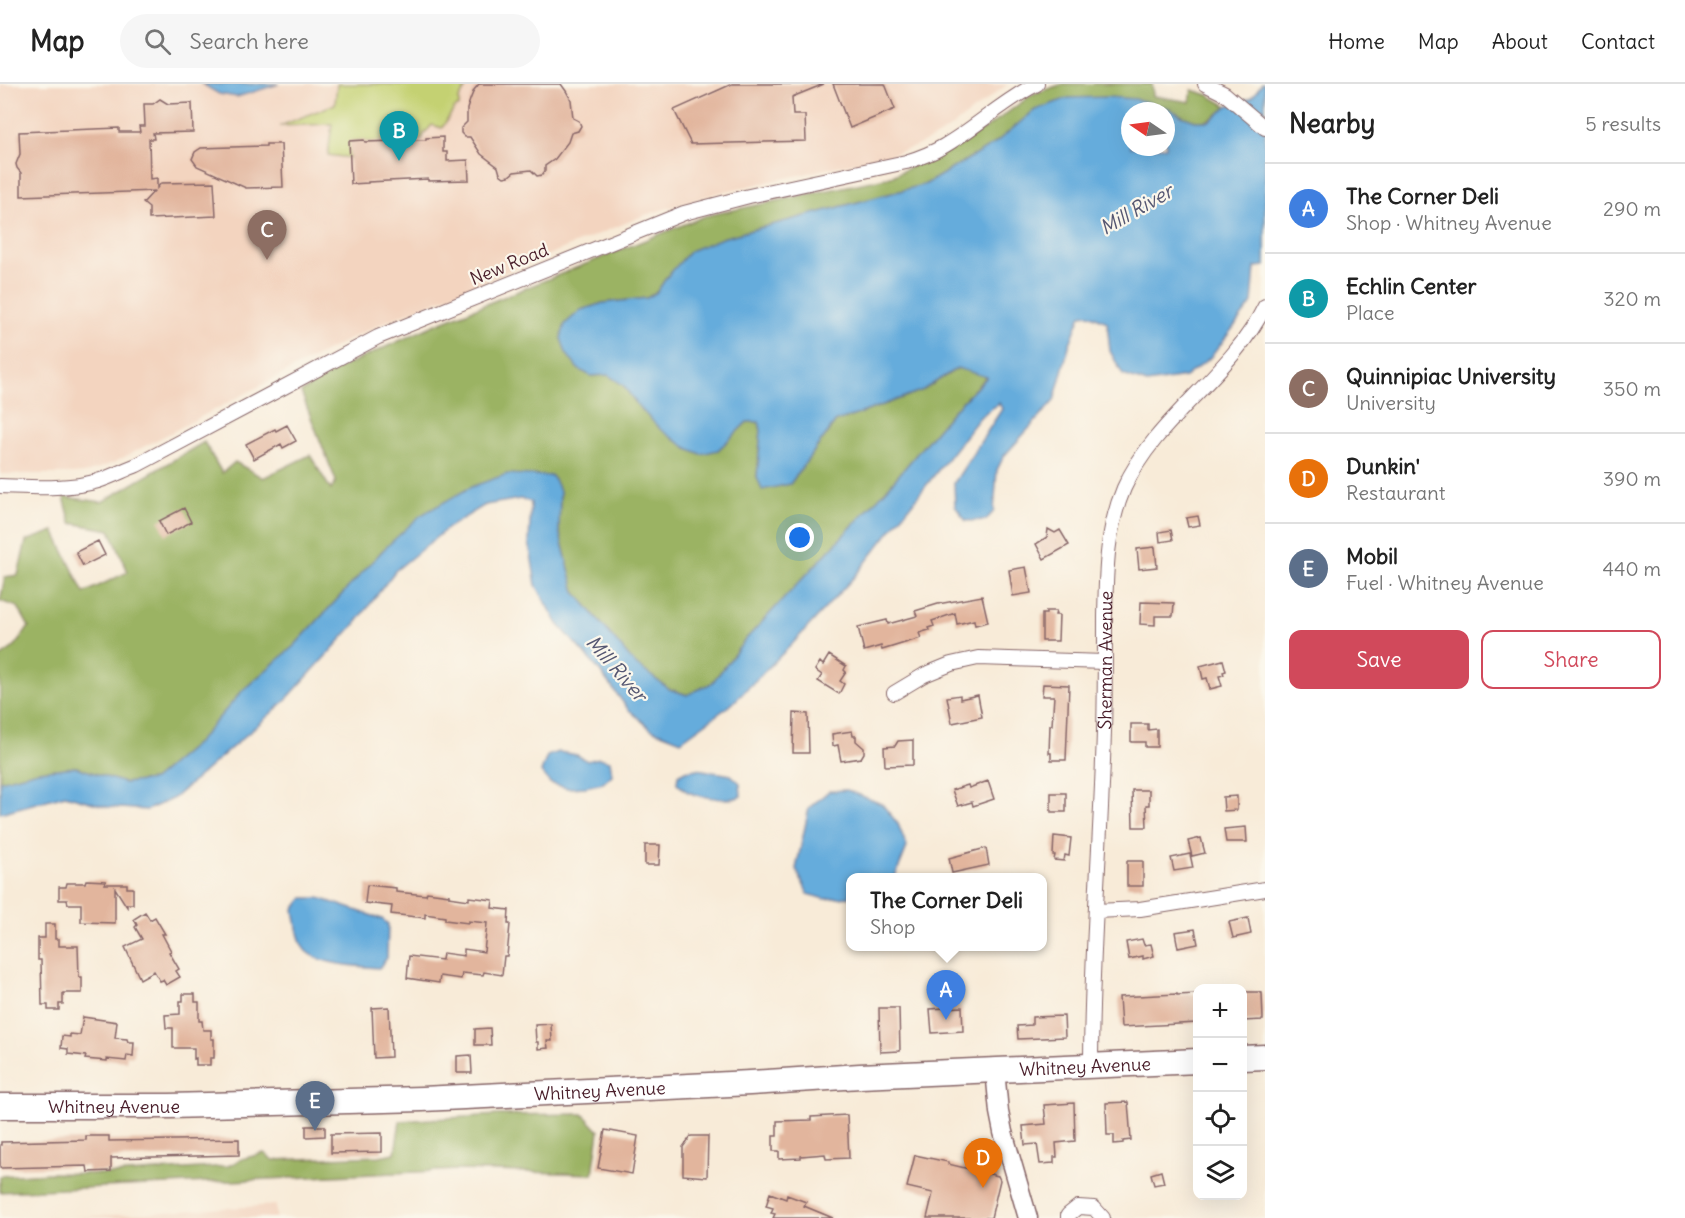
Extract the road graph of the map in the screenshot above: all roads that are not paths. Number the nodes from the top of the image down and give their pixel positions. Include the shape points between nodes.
1 (1037, 84) edge
2 (1205, 84) edge
3 (1265, 128) edge
4 (1265, 306) edge
5 (0, 486) edge
6 (1104, 662) junction
7 (894, 693) dead end
8 (1265, 889) edge
9 (1096, 911) junction
10 (1265, 1057) edge
11 (1247, 1058) edge
12 (1193, 1060) edge
13 (1091, 1066) junction
14 (995, 1070) junction
15 (0, 1106) edge
16 (1028, 1218) edge
17 (1068, 1218) edge
18 (1103, 1218) edge

1 - 5 street, New Road via 927,155 684,213 378,337 111,476 77,485
2 - 3 street via 1232,99
4 - 6 street, Sherman Avenue via 1238,347 1158,435 1125,487 1109,540
6 - 7 street via 978,658 924,675
6 - 9 street, Sherman Avenue
8 - 9 street via 1140,909
9 - 13 street, Sherman Avenue
10 - 11 highway
12 - 13 highway, Whitney Avenue
13 - 14 highway, Whitney Avenue
14 - 15 highway, Whitney Avenue via 422,1100
14 - 16 main road via 1003,1132
17 - 18 street via 1078,1207 1094,1208

